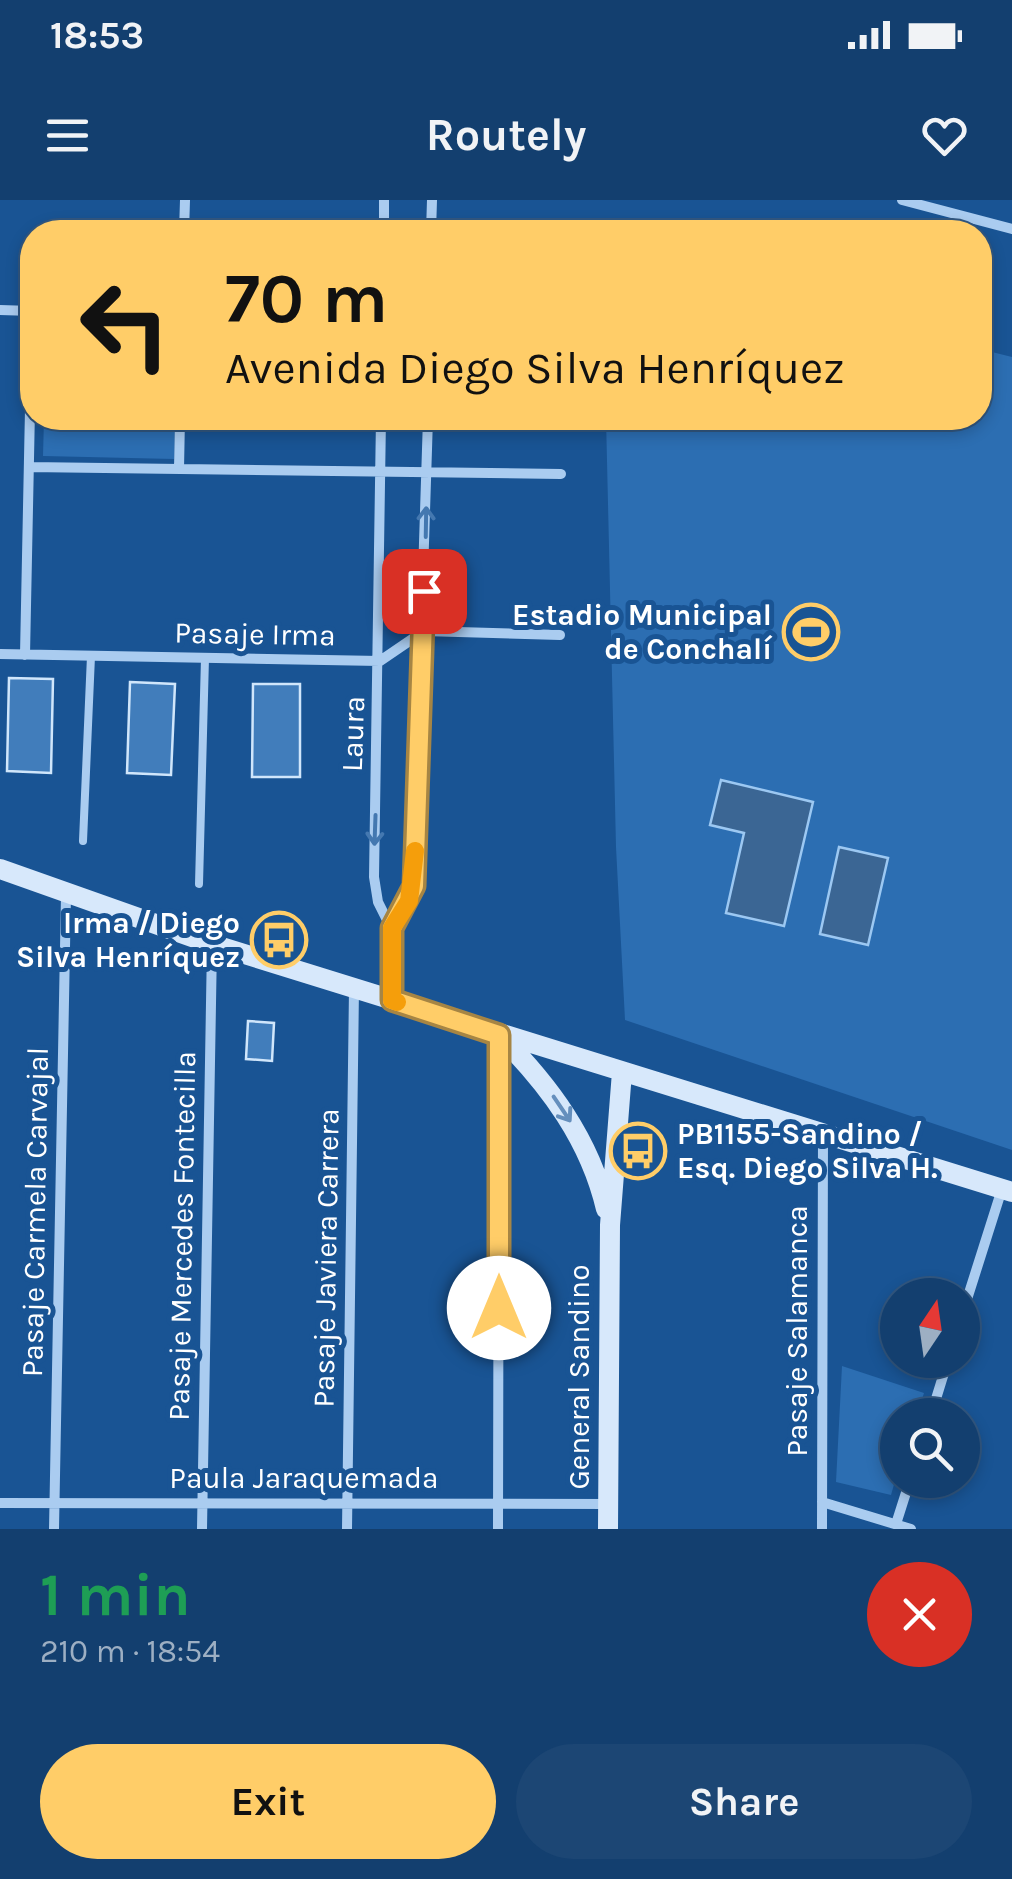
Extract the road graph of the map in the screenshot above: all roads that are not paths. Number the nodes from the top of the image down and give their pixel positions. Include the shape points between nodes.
1 (902, 200) edge
2 (978, 220) edge
3 (30, 430) edge
4 (180, 430) edge
5 (381, 430) edge
6 (428, 430) edge
7 (29, 468) junction
8 (179, 469) junction
9 (380, 471) junction
10 (426, 472) junction
11 (561, 474) dead end
12 (424, 631) junction
13 (560, 635) dead end
14 (0, 654) edge
15 (25, 655) junction
16 (91, 656) junction
17 (205, 658) junction
18 (380, 661) junction
19 (82, 841) dead end
20 (0, 869) edge
21 (199, 884) dead end
22 (66, 895) junction
23 (392, 928) junction
24 (212, 944) junction
25 (354, 988) junction
26 (392, 1000) junction
27 (499, 1035) junction
28 (622, 1072) junction
29 (823, 1132) junction
30 (1007, 1191) edge
31 (610, 1226) junction
32 (975, 1278) edge
33 (904, 1498) edge
34 (822, 1502) junction
35 (0, 1503) edge
36 (55, 1503) junction
37 (203, 1503) junction
38 (347, 1504) junction
39 (498, 1504) junction
40 (608, 1504) junction
41 (896, 1524) junction
42 (54, 1529) edge
43 (202, 1529) edge
44 (347, 1529) edge
45 (498, 1529) edge
46 (608, 1529) edge
47 (822, 1529) edge
48 (911, 1529) edge

1 - 2 street
3 - 7 street
4 - 8 street
5 - 9 street, Laura
6 - 10 street, Laura
7 - 8 street
7 - 15 street
8 - 9 street
9 - 10 street
9 - 18 street, Laura
10 - 11 street
12 -> 10 street, Laura
12 - 13 street
12 - 18 street, Pasaje Irma
12 - 23 street, Laura via 414,886
14 - 15 street, Pasaje Irma
15 - 16 street, Pasaje Irma
16 - 17 street, Pasaje Irma
16 - 19 lane
17 - 18 street, Pasaje Irma
17 - 21 lane
18 -> 23 street, Laura via 374,877
20 - 22 main road
22 - 24 main road
22 - 36 street, Pasaje Carmela Carvajal
23 - 26 street, Laura
24 - 25 main road
24 - 37 street, Pasaje Mercedes Fontecilla
25 - 26 main road
25 - 38 street, Pasaje Javiera Carrera
26 - 27 main road
27 - 28 main road
27 -> 31 main road, General Sandino via 571,1122
27 - 39 street
28 - 29 main road
28 - 31 main road, General Sandino
29 - 30 main road
29 - 34 street, Pasaje Salamanca
30 - 32 street
31 - 40 main road, General Sandino
33 - 41 street
34 - 41 street
34 - 47 street, Pasaje Salamanca
35 - 36 street, Paula Jaraquemada
36 - 37 street, Paula Jaraquemada
36 - 42 street, Pasaje Carmela Carvajal
37 - 38 street, Paula Jaraquemada
37 - 43 street, Pasaje Mercedes Fontecilla
38 - 39 street, Paula Jaraquemada
38 - 44 street, Pasaje Javiera Carrera
39 - 40 street, Paula Jaraquemada
39 - 45 street
40 - 46 main road, General Sandino
41 - 48 street

